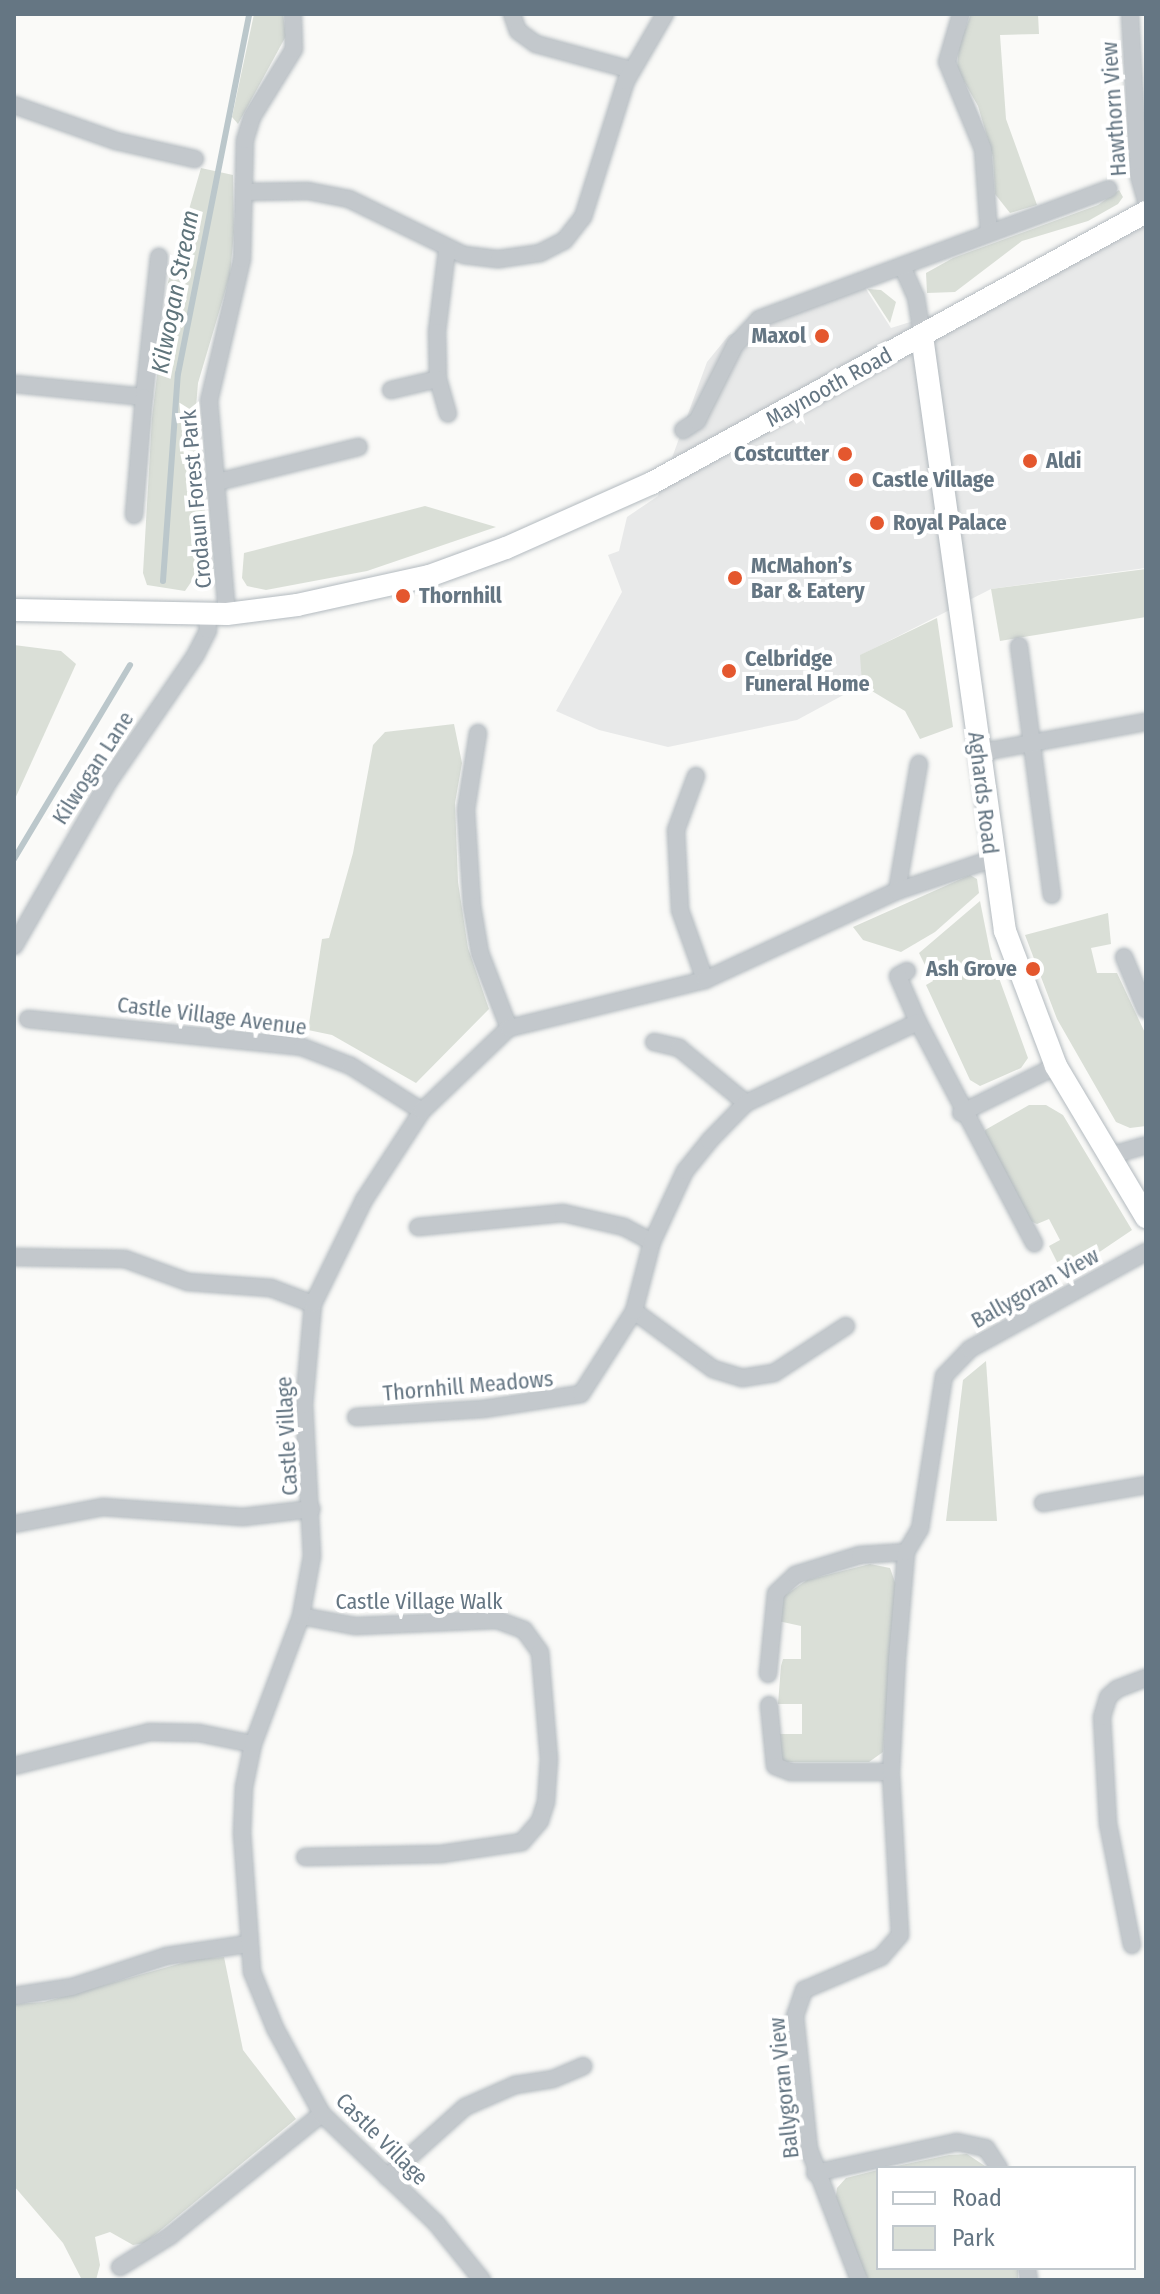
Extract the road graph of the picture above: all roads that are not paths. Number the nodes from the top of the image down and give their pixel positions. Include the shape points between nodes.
1 (293, 14) edge
2 (512, 14) edge
3 (665, 14) edge
4 (961, 14) edge
5 (1130, 14) edge
6 (632, 70) junction
7 (14, 105) edge
8 (195, 159) dead end
9 (1109, 189) dead end
10 (245, 192) junction
11 (1146, 200) edge
12 (1146, 212) edge
13 (989, 232) junction
14 (447, 250) junction
15 (159, 257) dead end
16 (902, 266) junction
17 (922, 336) junction
18 (438, 379) junction
19 (14, 384) edge
20 (391, 390) dead end
21 (144, 397) junction
22 (448, 414) dead end
23 (683, 430) dead end
24 (359, 447) dead end
25 (213, 483) junction
26 (134, 515) dead end
27 (14, 610) edge
28 (217, 615) junction
29 (1019, 646) dead end
30 (1146, 722) edge
31 (478, 733) dead end
32 (1034, 745) junction
33 (978, 753) junction
34 (919, 764) dead end
35 (696, 776) dead end
36 (992, 859) junction
37 (897, 891) junction
38 (1052, 895) dead end
39 (14, 946) edge
40 (1124, 957) dead end
41 (907, 971) dead end
42 (705, 980) junction
43 (1146, 1010) edge
44 (28, 1019) dead end
45 (918, 1022) junction
46 (509, 1028) junction
47 (654, 1042) dead end
48 (1056, 1066) junction
49 (746, 1103) junction
50 (422, 1111) junction
51 (961, 1113) junction
52 (1146, 1145) edge
53 (1112, 1155) junction
54 (1146, 1217) edge
55 (418, 1227) dead end
56 (652, 1242) junction
57 (1034, 1243) dead end
58 (1146, 1252) edge
59 (14, 1257) edge
60 (313, 1304) junction
61 (634, 1311) junction
62 (846, 1326) dead end
63 (356, 1417) dead end
64 (1146, 1485) edge
65 (1043, 1503) dead end
66 (312, 1509) junction
67 (14, 1524) edge
68 (906, 1552) junction
69 (301, 1616) junction
70 (768, 1674) dead end
71 (1146, 1678) edge
72 (769, 1705) dead end
73 (253, 1744) junction
74 (14, 1766) edge
75 (891, 1772) junction
76 (305, 1857) dead end
77 (247, 1944) junction
78 (1132, 1945) dead end
79 (14, 1996) edge
80 (583, 2066) dead end
81 (322, 2114) junction
82 (998, 2166) edge
83 (815, 2173) junction
84 (387, 2177) junction
85 (120, 2267) dead end
86 (482, 2280) edge
87 (859, 2280) edge

1 - 10 street, Crodaun Forest Park via 294,49 252,117 245,140
2 - 6 street via 518,31 536,44
3 - 6 street
4 - 13 street via 947,62 983,149
5 - 11 street, Hawthorn View via 1139,176
6 - 14 street via 594,191 570,236 540,253 514,259
7 - 8 street via 116,141
9 - 13 street
10 - 14 street via 308,191 349,199
10 - 25 street, Crodaun Forest Park via 239,281 209,401
12 - 17 main road, Maynooth Road
13 - 16 street
14 - 18 street via 437,332
15 - 21 street
16 - 17 street via 916,297
16 - 23 street via 759,319 735,345 697,421
17 - 28 main road, Maynooth Road via 652,483 506,548 373,590
17 - 33 main road, Aghards Road
18 - 20 street
18 - 22 street
19 - 21 street
21 - 26 street
24 - 25 street
25 - 28 street, Crodaun Forest Park
27 - 28 main road, Maynooth Road
28 - 39 street, Kilwogan Lane via 107,784
29 - 32 street
30 - 32 street
31 - 46 street via 466,810 472,906 480,953
32 - 33 street
32 - 38 street
33 - 36 main road, Aghards Road
34 - 37 street
35 - 42 street via 676,830 680,910
36 - 37 street, Castle Village
36 - 48 main road, Aghards Road via 1020,980
37 - 42 street, Castle Village
40 - 43 street
41 - 45 street via 898,976
42 - 46 street, Castle Village
44 - 50 street, Castle Village Avenue via 302,1047 351,1066
45 - 49 street, Thornhill Meadows
45 - 51 street
46 - 50 street, Castle Village
47 - 49 street via 679,1048
48 - 51 street
48 - 53 main road, Aghards Road
49 - 56 street, Thornhill Meadows via 685,1171
50 - 60 street, Castle Village via 364,1200
51 - 57 street
52 - 53 street
53 - 54 main road, Aghards Road
55 - 56 street via 563,1213 624,1227
56 - 61 street, Thornhill Meadows
58 - 68 street, Ballygoran View via 970,1349 944,1376 920,1529
59 - 60 street via 125,1259 188,1282 271,1288
60 - 66 street, Castle Village via 304,1405
61 - 62 street via 704,1363 742,1378 774,1373
61 - 63 street, Thornhill Meadows via 598,1372 574,1397
64 - 65 street
66 - 67 street via 243,1517 103,1507
66 - 69 street, Castle Village via 312,1556
68 - 70 street via 860,1555 795,1575 776,1593
68 - 75 street, Ballygoran View
69 - 73 street, Castle Village
69 - 76 street, Castle Village Walk via 356,1626 497,1620 524,1630 540,1652 549,1759 540,1821 522,1842 447,1853
71 - 78 street via 1126,1683 1108,1697 1102,1717 1108,1824
72 - 75 street via 775,1766 791,1772
73 - 74 street via 199,1733 149,1732
73 - 77 street, Castle Village via 242,1834
75 - 83 street, Ballygoran View via 900,1935 881,1957 815,1982 798,1999 796,2032
77 - 79 street via 182,1953 61,1990
77 - 81 street, Castle Village via 252,1972 275,2028
80 - 84 street via 553,2079 515,2085 465,2107
81 - 84 street, Castle Village
81 - 85 street via 170,2236
82 - 83 street, Ballygoran View via 986,2148 957,2142
83 - 87 street, Ballygoran View
84 - 86 street, Castle Village via 436,2223

